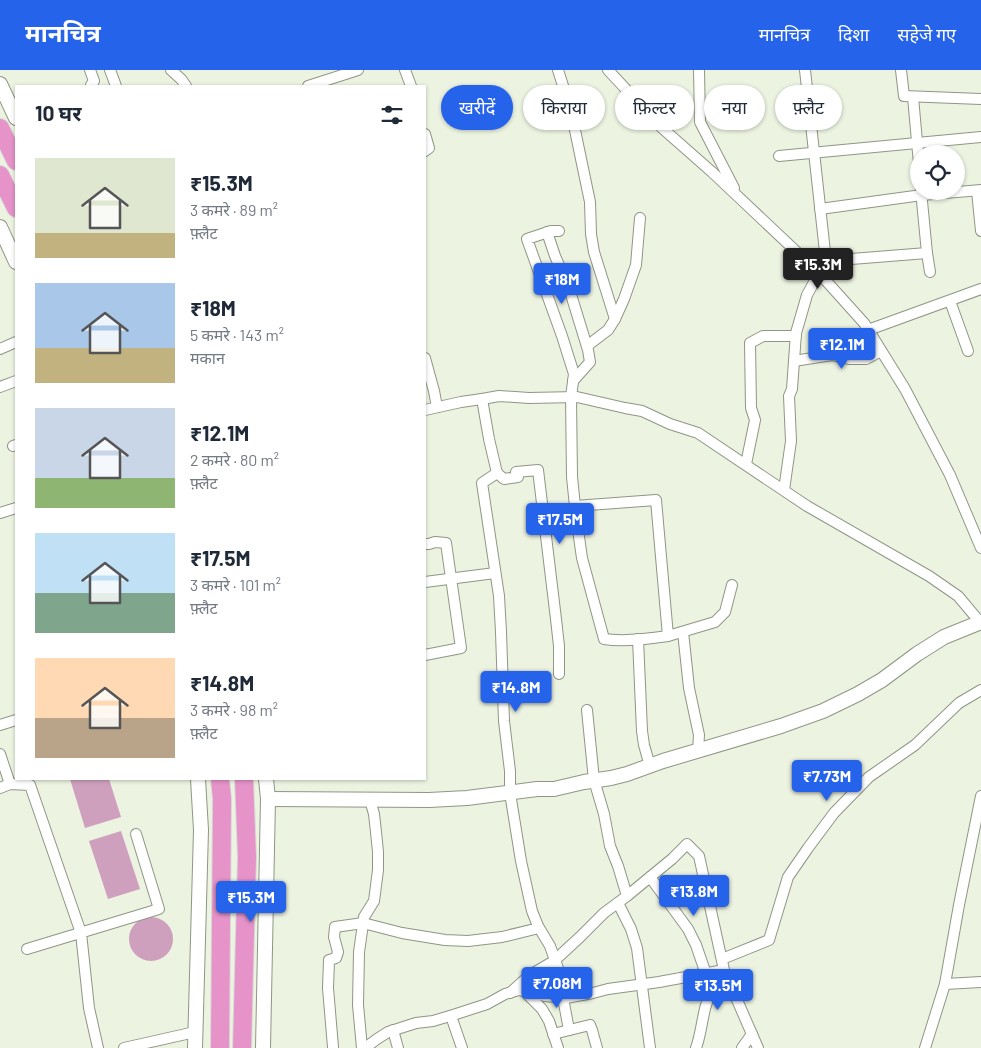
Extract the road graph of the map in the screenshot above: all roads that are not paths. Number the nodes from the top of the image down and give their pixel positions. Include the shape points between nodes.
1 (90, 70) edge
2 (110, 70) edge
3 (171, 70) edge
4 (358, 70) edge
5 (405, 70) edge
6 (558, 70) edge
7 (608, 70) edge
8 (699, 70) edge
9 (805, 70) edge
10 (901, 70) edge
11 (0, 84) edge
12 (91, 85) edge
13 (116, 85) edge
14 (185, 85) edge
15 (311, 85) edge
16 (410, 85) edge
17 (913, 97) junction
18 (981, 99) edge
19 (15, 116) edge
20 (0, 128) edge
21 (981, 137) edge
22 (426, 138) edge
23 (917, 144) junction
24 (426, 150) edge
25 (814, 152) junction
26 (779, 156) dead end
27 (15, 159) edge
28 (0, 175) edge
29 (965, 191) edge
30 (979, 191) edge
31 (910, 195) edge
32 (740, 198) junction
33 (922, 200) edge
34 (15, 206) edge
35 (820, 209) junction
36 (640, 218) dead end
37 (0, 227) edge
38 (559, 231) dead end
39 (981, 231) edge
40 (547, 232) junction
41 (927, 253) junction
42 (15, 260) edge
43 (826, 261) junction
44 (816, 270) junction
45 (930, 272) dead end
46 (981, 289) edge
47 (950, 301) junction
48 (615, 319) junction
49 (868, 330) junction
50 (796, 336) junction
51 (15, 342) edge
52 (587, 346) junction
53 (0, 349) edge
54 (882, 351) junction
55 (968, 351) dead end
56 (794, 361) junction
57 (426, 362) edge
58 (573, 380) junction
59 (15, 381) edge
60 (0, 387) edge
61 (571, 397) junction
62 (482, 399) junction
63 (437, 407) junction
64 (426, 410) edge
65 (746, 464) junction
66 (497, 473) junction
67 (784, 490) junction
68 (575, 506) junction
69 (15, 508) edge
70 (0, 512) edge
71 (426, 544) edge
72 (981, 548) edge
73 (495, 573) junction
74 (451, 579) junction
75 (426, 582) edge
76 (732, 585) dead end
77 (980, 622) edge
78 (683, 632) junction
79 (668, 636) junction
80 (638, 639) junction
81 (426, 655) edge
82 (558, 674) dead end
83 (981, 690) edge
84 (587, 710) dead end
85 (15, 720) edge
86 (0, 726) edge
87 (698, 751) junction
88 (0, 754) edge
89 (650, 766) junction
90 (198, 780) edge
91 (220, 780) edge
92 (244, 780) edge
93 (266, 780) edge
94 (594, 780) junction
95 (5, 786) edge
96 (510, 793) junction
97 (981, 796) edge
98 (268, 798) junction
99 (370, 800) junction
100 (136, 834) dead end
101 (650, 877) junction
102 (627, 896) junction
103 (618, 903) junction
104 (363, 923) junction
105 (539, 928) junction
106 (81, 933) junction
107 (27, 950) dead end
108 (556, 959) junction
109 (722, 959) junction
110 (715, 972) junction
111 (981, 982) edge
112 (945, 984) junction
113 (642, 985) junction
114 (524, 991) junction
115 (510, 993) junction
116 (563, 998) junction
117 (452, 1016) junction
118 (393, 1030) junction
119 (569, 1030) junction
120 (195, 1032) junction
121 (553, 1034) junction
122 (752, 1034) junction
123 (333, 1047) edge
124 (98, 1048) edge
125 (124, 1048) edge
126 (195, 1048) edge
127 (220, 1048) edge
128 (242, 1048) edge
129 (263, 1048) edge
130 (364, 1048) edge
131 (398, 1048) edge
132 (462, 1048) edge
133 (558, 1048) edge
134 (597, 1048) edge
135 (650, 1048) edge
136 (696, 1048) edge
137 (742, 1048) edge
138 (758, 1048) edge
139 (925, 1048) edge

1 - 12 street via 94,81
2 - 13 street
3 - 14 street
4 - 15 street
5 - 16 street
6 - 48 street via 571,110 590,202 594,252
7 - 32 street via 662,128
8 - 32 street via 700,122
9 - 25 street
10 - 17 street via 904,96
11 - 19 street
17 - 18 street
17 - 23 street
20 - 27 highway
21 - 23 street
22 - 24 street via 429,148
23 - 25 street
25 - 26 street
25 - 35 street
28 - 34 highway
29 - 30 street
30 - 39 street
31 - 35 street
32 - 44 street
33 - 41 street
35 - 43 street
36 - 48 street via 636,265
37 - 42 street
38 - 40 street
40 - 52 street
40 - 58 street via 527,238 562,336
41 - 43 street
41 - 45 street
43 - 44 street
44 - 49 street
44 - 50 street
46 - 47 street
47 - 49 street
47 - 55 street
48 - 52 street via 608,330
49 - 54 street
50 - 56 street
50 - 65 street via 763,336 750,343 754,420
51 - 53 street
52 - 58 street via 590,362
54 - 56 street via 866,359 832,355
54 - 72 street via 950,475
56 - 67 street via 789,396 791,441
57 - 63 street
58 - 61 street
59 - 60 street
61 - 62 street via 499,396
61 - 65 street via 642,411 698,433
61 - 68 street
62 - 63 street
62 - 66 street
63 - 64 street
65 - 67 street
66 - 73 street via 482,483
66 - 82 street via 504,479 518,477 516,472 538,470 556,619
67 - 77 street via 936,581 958,596
68 - 79 street via 656,500
68 - 80 street via 582,558 604,639
69 - 70 street
71 - 74 street via 446,543
73 - 74 street
73 - 96 street via 501,623
74 - 75 street
74 - 81 street via 461,648
76 - 78 street via 725,612 715,622
77 - 87 street via 944,637 882,680 823,711
78 - 79 street
78 - 87 street via 699,735
79 - 80 street
80 - 89 street via 642,731
83 - 109 street via 959,703 915,745 869,776 834,813 788,877 769,940
84 - 94 street
85 - 86 street
87 - 89 street
88 - 95 street
89 - 94 street
90 - 120 street via 201,830
91 - 127 highway
92 - 128 highway via 247,857
93 - 98 street
94 - 96 street
94 - 102 street via 610,846
95 - 106 street via 30,785
96 - 99 street via 429,800
96 - 105 street via 521,861
97 - 112 street
98 - 99 street
98 - 129 street
99 - 104 street via 378,870 374,901
100 - 106 street via 159,910
101 - 102 street
101 - 109 street via 687,844 699,856
101 - 110 street
102 - 103 street
103 - 108 street
103 - 113 street via 637,948
104 - 105 street via 402,933 468,941
104 - 123 street via 334,926 338,952 336,958 329,960 328,988
104 - 130 street via 358,990
105 - 108 street
106 - 107 street
106 - 124 street
108 - 115 street via 530,975
108 - 116 street via 563,983
109 - 110 street
110 - 113 street
110 - 122 street
110 - 136 street via 716,979
111 - 112 street
112 - 139 street
113 - 116 street
113 - 135 street
114 - 115 street
114 - 116 street
114 - 121 street via 542,1009
115 - 117 street
116 - 119 street
117 - 118 street
117 - 132 street
118 - 130 street
118 - 131 street
119 - 121 street
119 - 134 street via 590,1025
120 - 125 street
120 - 126 street
121 - 133 street
122 - 137 street
122 - 138 street

